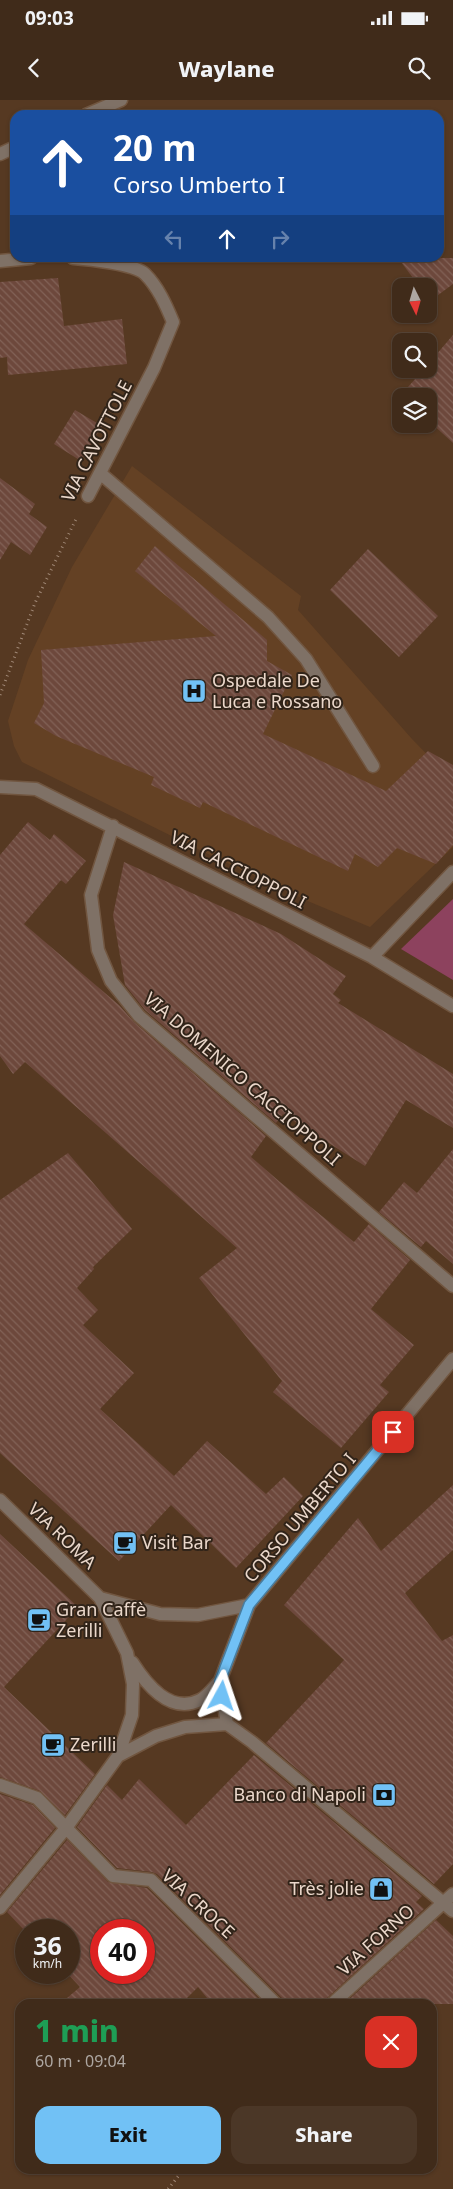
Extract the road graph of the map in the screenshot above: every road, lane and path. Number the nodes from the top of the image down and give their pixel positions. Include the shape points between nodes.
1 (121, 100) edge
2 (98, 110) edge
3 (109, 262) edge
4 (100, 473) junction
5 (88, 496) joint
6 (0, 695) edge
7 (373, 766) dead end
8 (0, 786) edge
9 (113, 826) junction
10 (453, 872) edge
11 (372, 957) junction
12 (453, 1006) edge
13 (453, 1286) edge
14 (453, 1359) edge
15 (0, 1500) edge
16 (100, 1598) junction
17 (249, 1605) junction
18 (126, 1653) junction
19 (220, 1681) junction
20 (227, 1724) junction
21 (118, 1756) junction
22 (0, 1785) edge
23 (66, 1828) junction
24 (450, 1903) edge
25 (0, 1908) edge
26 (271, 1999) edge
27 (338, 1999) edge
28 (180, 2174) edge
29 (168, 2189) edge

1 - 2 street
3 - 4 street, VIA CAVOTTOLE via 144,273 164,300 173,322 154,368
4 - 5 street, VIA CAVOTTOLE
4 - 7 street via 268,617 306,659
5 - 6 path, VIA CAVOTTOLE via 35,604
8 - 9 street, VIA CACCIOPPOLI via 36,788
9 - 11 street, VIA CACCIOPPOLI
9 - 13 street, VIA DOMENICO CACCIOPPOLI via 92,895 98,950 111,981 139,1016
10 - 11 street
11 - 12 street, VIA CACCIOPPOLI
14 - 17 street, CORSO UMBERTO I
15 - 16 street, VIA ROMA
16 - 17 street via 160,1614 198,1615
16 - 18 street
17 - 19 street, CORSO UMBERTO I
18 - 19 street via 159,1695 176,1703 189,1704 202,1699
18 - 21 street via 133,1684 132,1716
19 - 20 street
20 - 21 street via 185,1727 156,1736
20 - 24 street
21 - 23 street
22 - 23 street, VIA CROCE via 37,1798
23 - 25 street
23 - 26 street, VIA CROCE via 113,1876 151,1880
24 - 27 street, VIA FORNO
28 - 29 path

